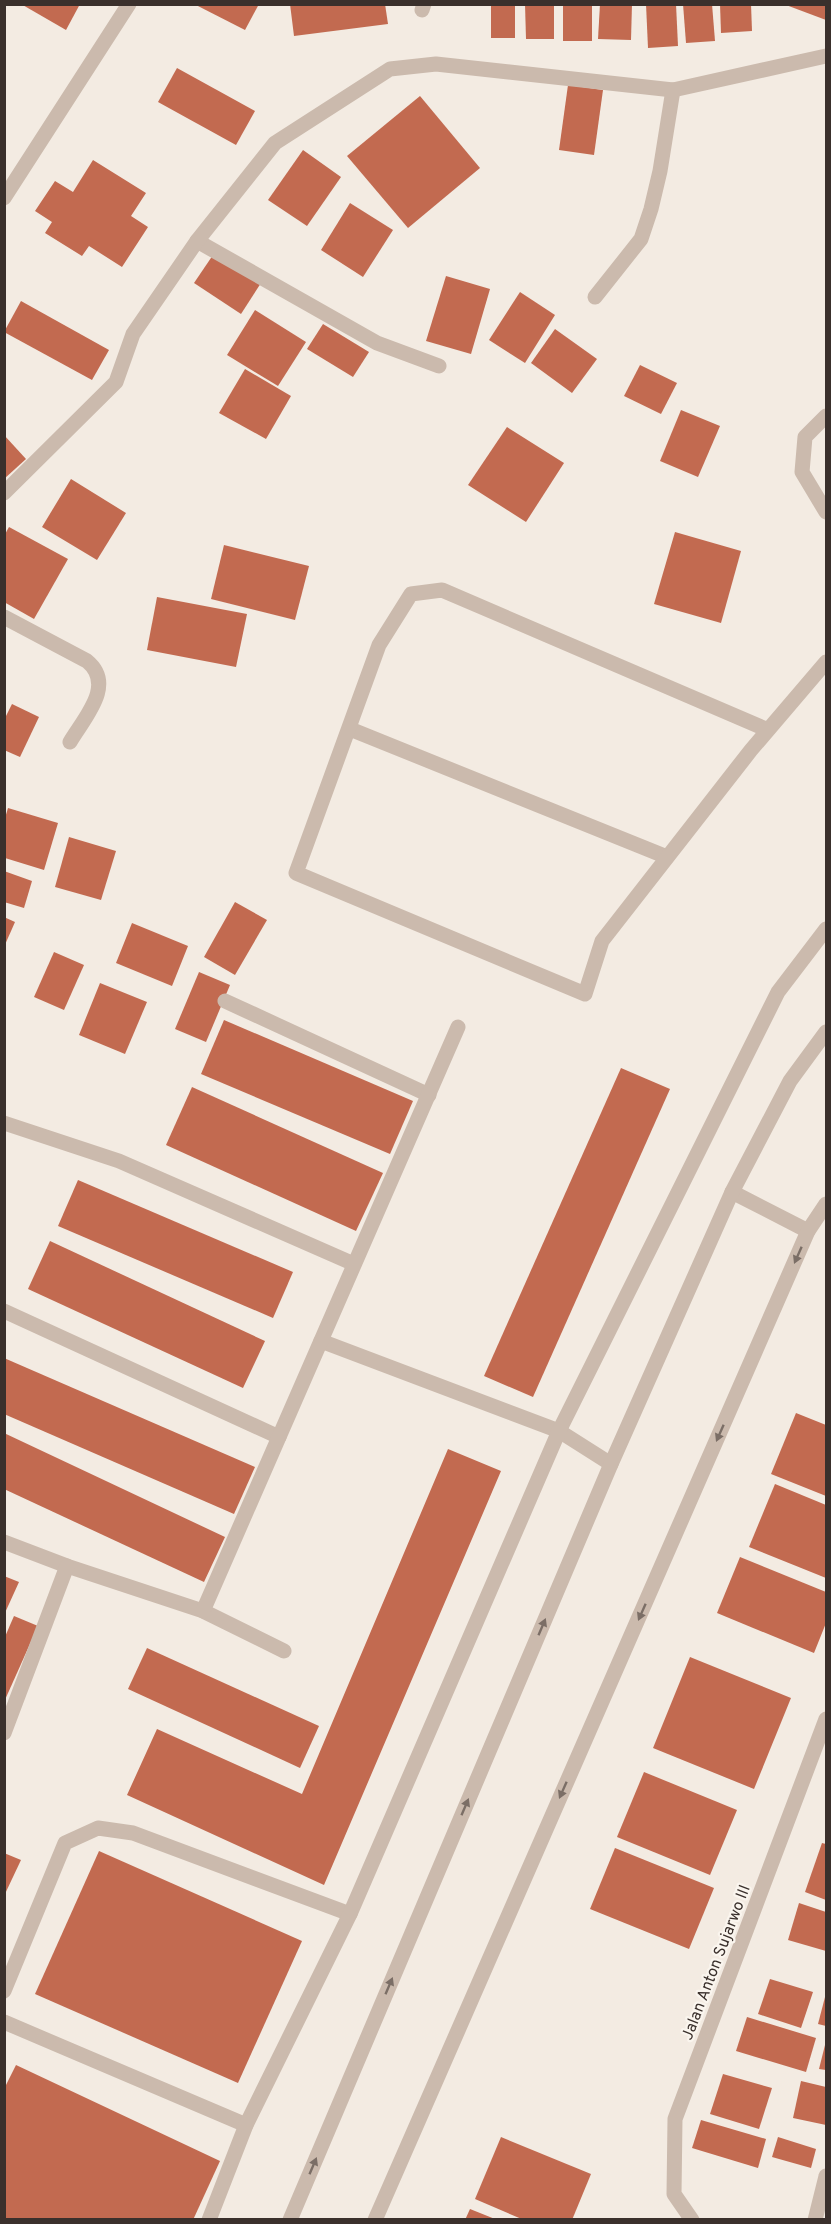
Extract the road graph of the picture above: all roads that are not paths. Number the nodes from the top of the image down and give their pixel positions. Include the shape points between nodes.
1 (129, 4) edge
2 (826, 56) edge
3 (673, 90) junction
4 (4, 198) edge
5 (197, 241) junction
6 (595, 297) dead end
7 (439, 366) dead end
8 (826, 416) edge
9 (4, 493) edge
10 (826, 512) edge
11 (4, 617) edge
12 (826, 662) edge
13 (350, 729) junction
14 (768, 730) junction
15 (70, 742) dead end
16 (668, 857) junction
17 (826, 929) edge
18 (225, 1001) dead end
19 (458, 1027) dead end
20 (826, 1032) edge
21 (429, 1095) junction
22 (4, 1123) edge
23 (732, 1192) junction
24 (826, 1204) edge
25 (808, 1231) junction
26 (354, 1264) junction
27 (4, 1311) edge
28 (321, 1341) junction
29 (559, 1431) junction
30 (279, 1437) junction
31 (611, 1464) junction
32 (4, 1542) edge
33 (67, 1566) junction
34 (202, 1611) junction
35 (284, 1651) dead end
36 (826, 1719) edge
37 (4, 1733) edge
38 (350, 1914) junction
39 (4, 1991) edge
40 (4, 2022) edge
41 (246, 2125) junction
42 (826, 2176) edge
43 (209, 2220) edge
44 (290, 2220) edge
45 (375, 2220) edge
46 (692, 2220) edge
47 (814, 2220) edge

1 - 4 street
2 - 3 street
3 - 5 street via 436,64 390,69 275,143
3 - 6 street via 660,171 641,238
5 - 7 street via 376,344
5 - 9 street via 133,334 116,382
8 - 10 street via 805,437 802,472
11 - 15 street via 96,669 99,693
12 - 14 street
13 - 14 street via 379,645 411,594 442,590
13 - 16 street
13 - 16 street via 296,873 585,994 602,941
14 - 16 street
17 - 29 street via 778,992
18 - 21 street
19 - 21 street
20 - 23 street via 790,1081
21 - 26 street
22 - 26 street via 119,1161
23 - 25 street
23 - 31 street
24 - 25 street
25 -> 45 street
26 - 28 street
27 - 30 street
28 - 29 street
28 - 30 street
29 - 31 street
29 - 38 street
30 - 34 street
44 -> 31 street
32 - 33 street
33 - 34 street
33 - 37 street
34 - 35 street
36 - 46 street, Jalan Anton Sujarwo III via 675,2119 674,2194
38 - 39 street via 134,1833 98,1828 66,1843
38 - 41 street
40 - 41 street
41 - 43 street
42 - 47 street

